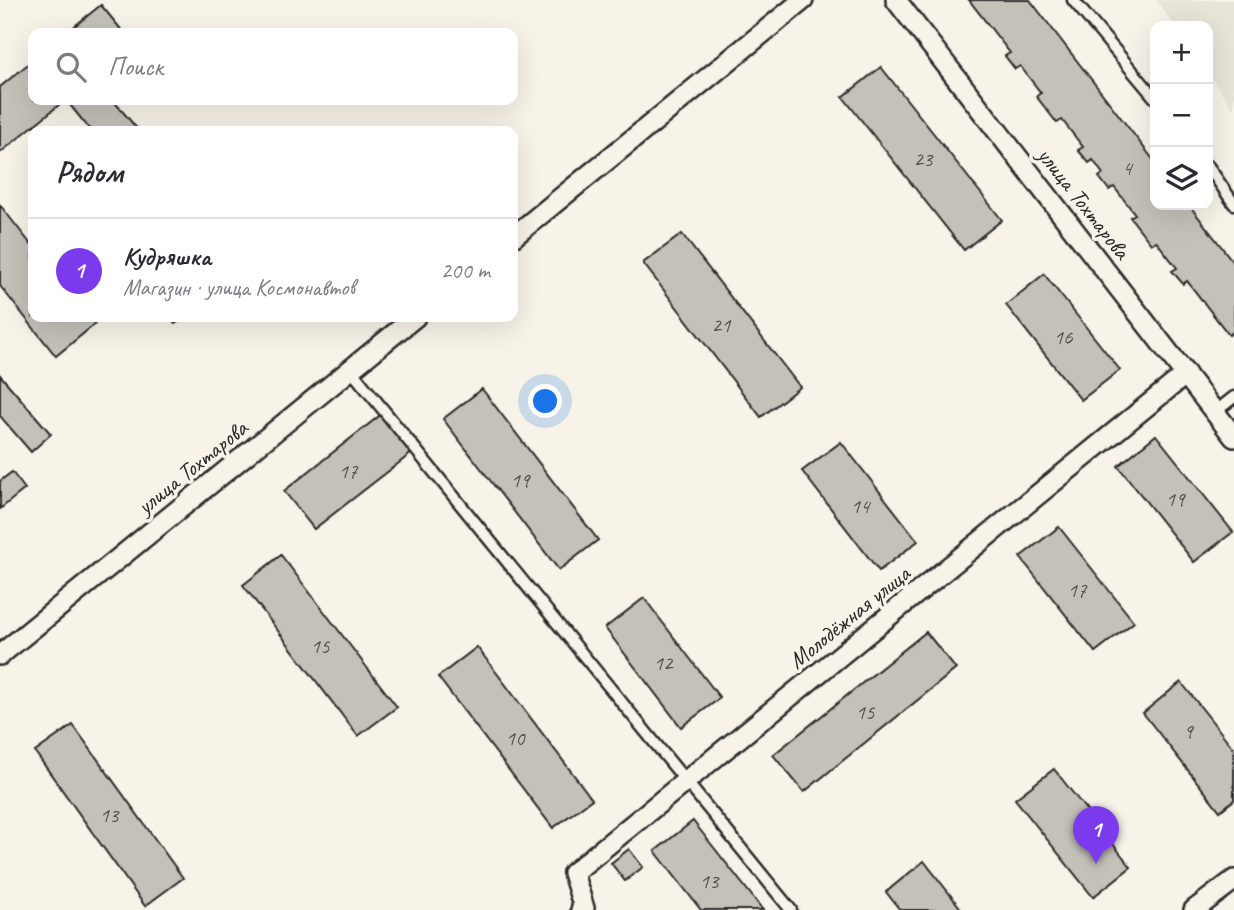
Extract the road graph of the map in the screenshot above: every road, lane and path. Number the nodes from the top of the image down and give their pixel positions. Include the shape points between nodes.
1 (803, 0) edge
2 (1073, 0) edge
3 (900, 2) edge
4 (1150, 92) edge
5 (1213, 173) edge
6 (1234, 204) edge
7 (518, 233) edge
8 (409, 322) edge
9 (351, 369) junction
10 (1186, 374) junction
11 (1234, 397) edge
12 (1215, 412) junction
13 (1234, 437) edge
14 (0, 655) edge
15 (686, 781) junction
16 (1234, 880) edge
17 (581, 910) edge
18 (790, 910) edge
19 (1194, 910) edge

1 - 7 street
2 - 4 lane
3 - 10 street, улица Тохтарова
5 - 6 lane
8 - 9 street, улица Тохтарова
9 - 14 street, улица Тохтарова
9 - 15 lane
10 - 12 street, улица Тохтарова
10 - 15 street, Молодёжная улица
11 - 12 lane
12 - 13 street, улица Тохтарова
15 - 17 street, Молодёжная улица via 573,873
15 - 18 lane
16 - 19 street

